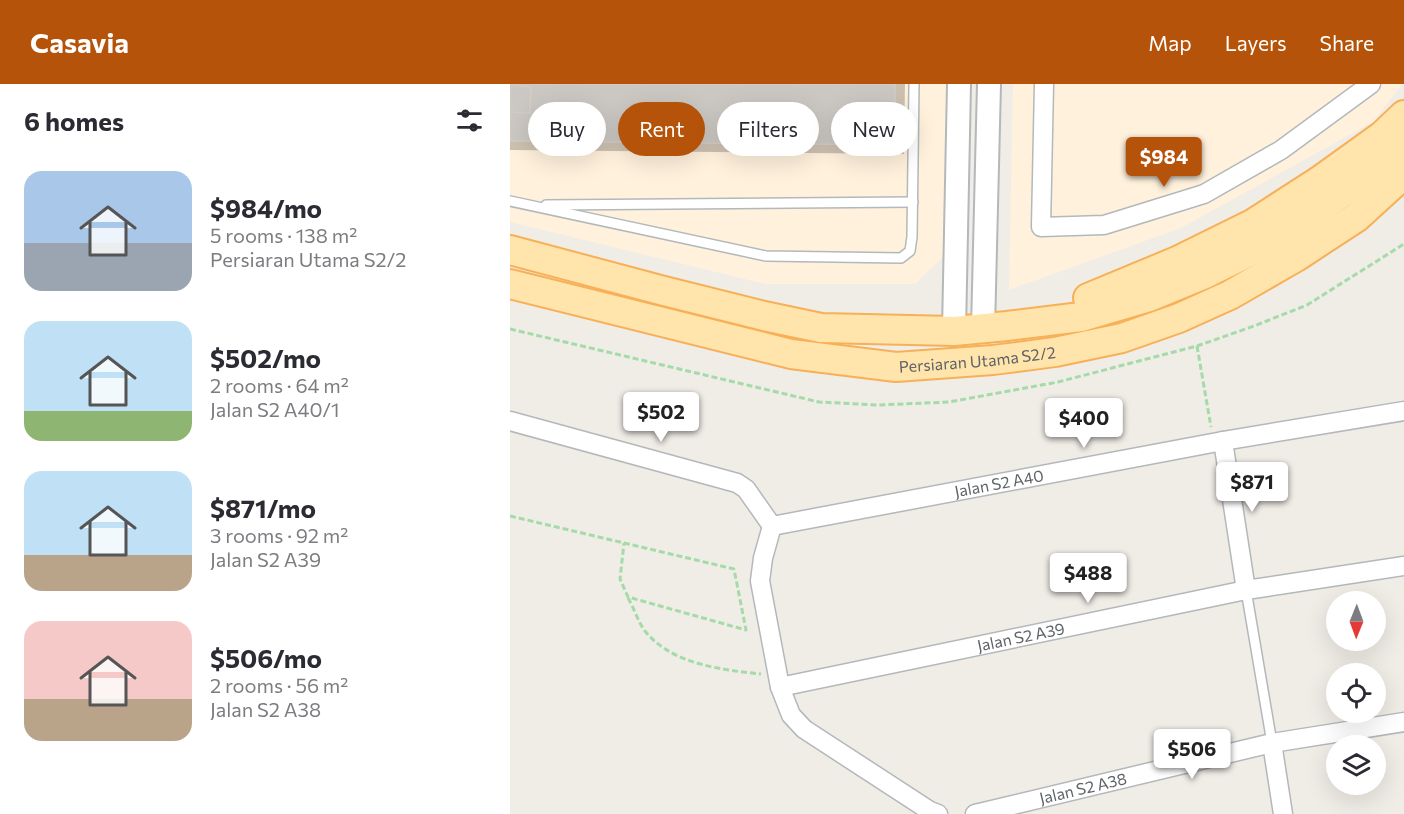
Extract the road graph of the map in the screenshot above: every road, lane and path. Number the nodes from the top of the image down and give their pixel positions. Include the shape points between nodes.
1 (914, 84) edge
2 (959, 84) edge
3 (989, 84) edge
4 (1044, 84) edge
5 (1371, 84) edge
6 (1404, 115) edge
7 (1404, 143) edge
8 (1404, 174) edge
9 (510, 201) edge
10 (913, 202) junction
11 (528, 205) junction
12 (510, 250) edge
13 (510, 284) edge
14 (995, 328) junction
15 (954, 331) junction
16 (1197, 346) dead end
17 (1404, 411) edge
18 (510, 421) edge
19 (1218, 442) junction
20 (510, 516) edge
21 (772, 526) junction
22 (624, 543) junction
23 (1404, 566) edge
24 (1246, 590) junction
25 (628, 597) junction
26 (779, 681) junction
27 (1404, 722) edge
28 (1272, 743) junction
29 (999, 811) edge
30 (938, 814) edge
31 (975, 814) edge
32 (1283, 814) edge

1 - 10 lane
2 - 15 street
3 - 14 street
4 - 5 street via 1041,227 1104,225 1204,194 1281,150
6 - 14 main road via 1365,148 1254,223 1078,303
7 - 14 main road, Persiaran Utama S2/2 via 1374,171 1277,238 1205,274 1149,297 1081,317
8 - 13 main road, Persiaran Utama S2/2 via 1357,217 1230,295 1122,338 993,360 896,367 791,354
9 - 11 lane
10 - 11 lane
10 - 11 lane via 910,252 901,258 766,256
12 - 15 main road, Persiaran Utama S2/2 via 821,328
14 - 15 main road, Persiaran Utama S2/2
16 - 19 path
17 - 19 street, Jalan S2 A40
18 - 21 street via 737,483 746,489
19 - 21 street, Jalan S2 A40
19 - 24 street
20 - 22 path
21 - 26 street via 760,581
22 - 25 path via 620,579
22 - 25 path via 734,569 746,630
23 - 24 street, Jalan S2 A39
24 - 26 street, Jalan S2 A39
24 - 28 lane
25 - 26 path via 645,631 667,651 702,664
26 - 30 street via 791,716 804,729
27 - 28 street, Jalan S2 A38
28 - 29 street, Jalan S2 A38
28 - 32 street
29 - 31 street, Jalan S2 A38

